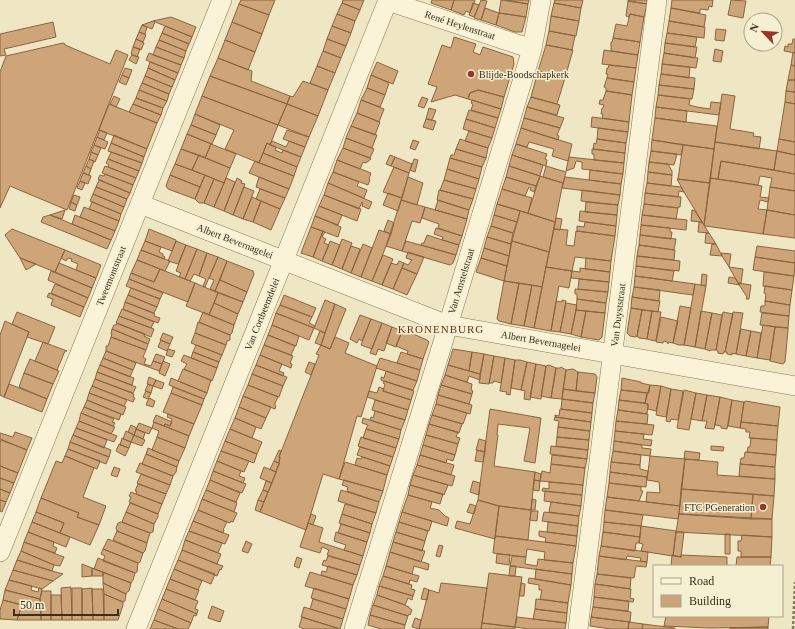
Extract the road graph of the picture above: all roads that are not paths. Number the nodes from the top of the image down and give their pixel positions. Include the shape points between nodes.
1 (222, 0) edge
2 (541, 0) edge
3 (657, 0) edge
4 (388, 1) edge
5 (532, 49) junction
6 (140, 204) junction
7 (284, 260) junction
8 (448, 325) junction
9 (613, 355) junction
10 (795, 386) edge
11 (0, 552) edge
12 (136, 629) edge
13 (354, 629) edge
14 (578, 629) edge

1 - 6 street, Tweemontstraat
2 - 5 street, Van Amstelstraat
3 - 9 street, Van Duyststraat
4 - 5 street, René Heylenstraat
4 - 7 street, Van Cortbeemdelei
5 - 8 street, Van Amstelstraat
6 - 7 street, Albert Bevernagelei
6 - 11 street, Tweemontstraat
7 - 8 street, Albert Bevernagelei
7 - 12 street, Van Cortbeemdelei
8 - 9 street, Albert Bevernagelei
8 - 13 street, Van Amstelstraat
9 - 10 street, Albert Bevernagelei
9 - 14 street, Van Duyststraat

